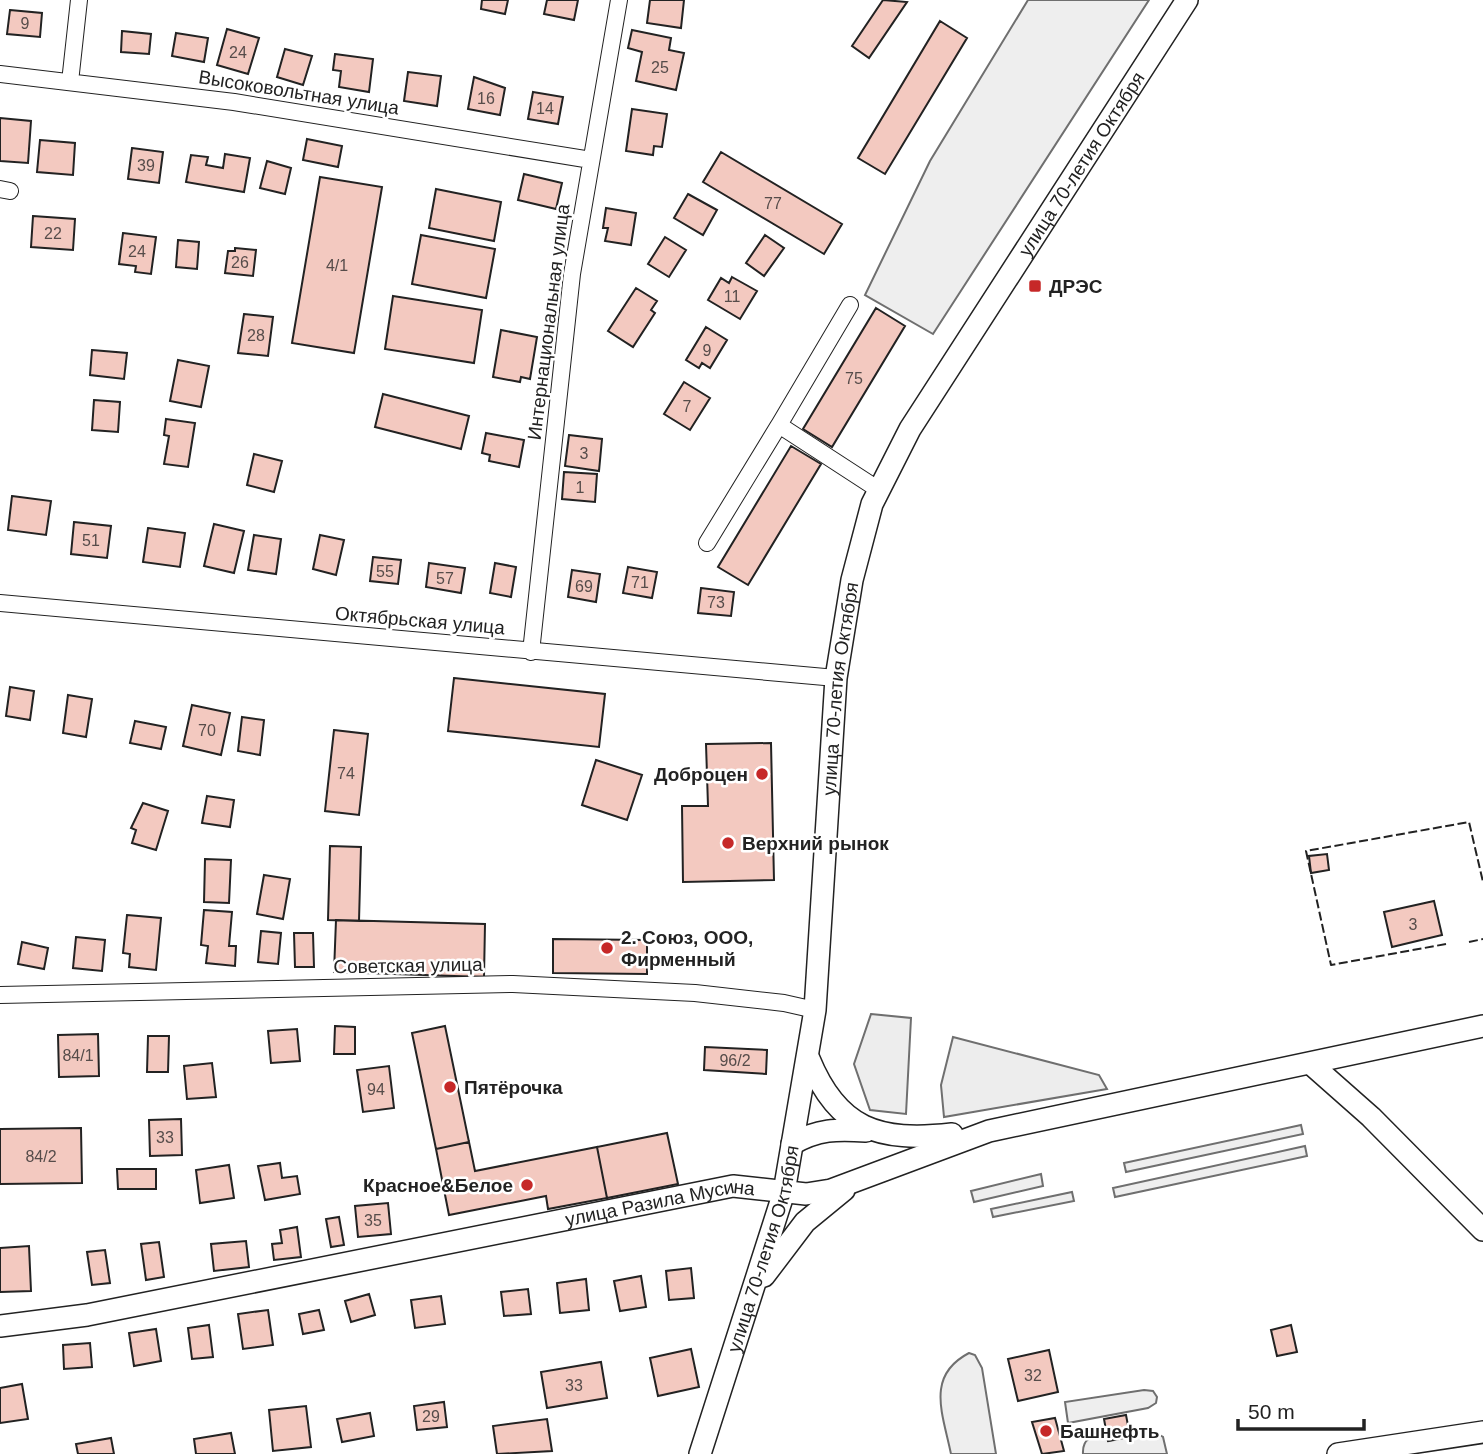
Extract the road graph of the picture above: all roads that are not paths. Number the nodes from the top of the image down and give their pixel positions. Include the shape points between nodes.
1 (79, 0) edge
2 (619, 0) edge
3 (1186, 0) edge
4 (0, 74) edge
5 (70, 82) junction
6 (591, 160) junction
7 (850, 305) dead end
8 (779, 425) junction
9 (879, 490) junction
10 (707, 543) dead end
11 (0, 603) edge
12 (531, 652) junction
13 (836, 678) junction
14 (0, 995) edge
15 (816, 1010) junction
16 (1483, 1026) edge
17 (809, 1059) junction
18 (1311, 1064) junction
19 (989, 1131) junction
20 (871, 1132) junction
21 (792, 1144) junction
22 (853, 1183) junction
23 (784, 1192) junction
24 (1483, 1230) edge
25 (754, 1289) junction
26 (0, 1326) edge
27 (1483, 1432) edge
28 (700, 1454) edge
29 (1338, 1454) edge

1 - 5 street
2 - 6 street, Интернациональная улица
3 - 9 main road, улица 70-летия Октября via 909,429
4 - 5 street, Высоковольтная улица
5 - 6 street, Высоковольтная улица via 234,102
6 - 12 street, Интернациональная улица via 572,274
7 - 8 street
8 - 9 street
8 - 10 street
9 - 13 main road, улица 70-летия Октября via 852,580
11 - 12 street, Октябрьская улица
12 - 13 street, Октябрьская улица
13 - 15 main road, улица 70-летия Октября
14 - 15 street, Советская улица via 513,984 695,993
15 - 17 main road, улица 70-летия Октября
16 - 18 main road, улица Разила Мусина
17 - 20 main road via 834,1104
17 - 21 main road, улица 70-летия Октября
18 - 19 main road, улица Разила Мусина
18 - 24 main road via 1371,1117
19 - 20 main road via 920,1138
19 - 22 main road, улица Разила Мусина
20 - 21 main road via 830,1129 810,1133
21 - 23 main road, улица 70-летия Октября
22 - 23 main road, улица Разила Мусина via 806,1194
22 - 25 main road via 805,1222
23 - 25 main road, улица 70-летия Октября
23 - 26 main road, улица Разила Мусина via 733,1186 87,1315
25 - 28 main road, улица 70-летия Октября
27 - 29 main road

